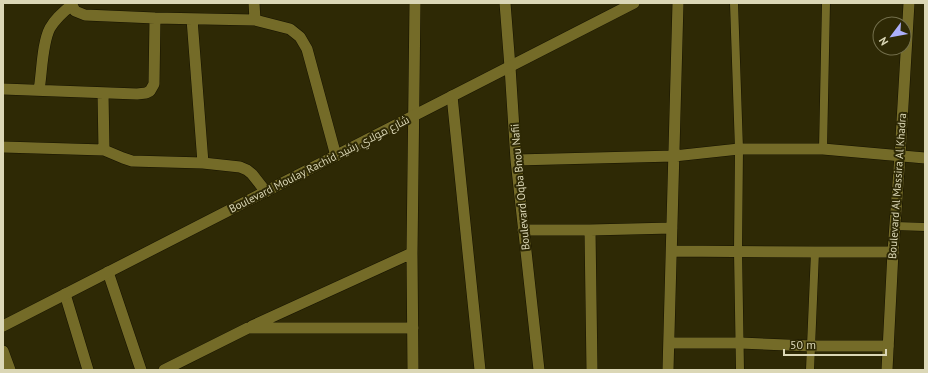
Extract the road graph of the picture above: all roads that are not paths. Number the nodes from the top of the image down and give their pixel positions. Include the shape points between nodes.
1 (254, 3) edge
2 (415, 3) edge
3 (505, 3) edge
4 (634, 3) edge
5 (678, 3) edge
6 (734, 3) edge
7 (826, 3) edge
8 (909, 3) edge
9 (72, 4) edge
10 (155, 18) junction
11 (192, 19) junction
12 (255, 20) junction
13 (510, 67) junction
14 (3, 89) edge
15 (39, 90) junction
16 (103, 94) junction
17 (452, 96) junction
18 (413, 116) junction
19 (3, 147) edge
20 (739, 149) junction
21 (823, 149) junction
22 (104, 150) junction
23 (336, 156) junction
24 (674, 156) junction
25 (900, 156) junction
26 (925, 158) edge
27 (516, 160) junction
28 (203, 163) junction
29 (266, 192) junction
30 (895, 226) junction
31 (925, 227) edge
32 (672, 228) junction
33 (523, 230) junction
34 (590, 230) junction
35 (672, 250) junction
36 (738, 251) junction
37 (815, 252) junction
38 (893, 252) junction
39 (412, 253) junction
40 (108, 272) junction
41 (65, 294) junction
42 (3, 326) edge
43 (248, 328) junction
44 (413, 328) junction
45 (740, 343) junction
46 (669, 344) junction
47 (811, 346) junction
48 (888, 346) junction
49 (3, 351) edge
50 (10, 370) edge
51 (88, 370) edge
52 (141, 370) edge
53 (164, 370) edge
54 (412, 370) edge
55 (480, 370) edge
56 (539, 370) edge
57 (592, 370) edge
58 (668, 370) edge
59 (740, 370) edge
60 (810, 370) edge
61 (887, 370) edge

1 - 12 street
2 - 18 street
3 - 13 street, Boulevard Oqba Bnou Nafii
4 - 13 street, Boulevard Moulay Rachid شارع مولاي رشيد
5 - 24 street
6 - 20 lane
7 - 21 lane
8 - 25 street, Boulevard Al Massira Al Khadra
9 - 10 street via 75,11 85,15
9 - 15 street via 56,20 46,40
10 - 11 street
10 - 16 street via 154,84 150,91 137,94
11 - 12 street
11 - 28 street
12 - 23 street via 290,29 300,37 307,49
13 - 17 street, Boulevard Moulay Rachid شارع مولاي رشيد
13 - 27 street, Boulevard Oqba Bnou Nafii
14 - 15 street
15 - 16 street
16 - 22 street
17 - 18 street, Boulevard Moulay Rachid شارع مولاي رشيد
17 - 55 street
18 - 23 street, Boulevard Moulay Rachid شارع مولاي رشيد
18 - 39 street
19 - 22 street
20 - 21 street
20 - 24 street
20 - 36 lane
21 - 25 street
22 - 28 street via 132,161
23 - 29 street, Boulevard Moulay Rachid شارع مولاي رشيد
24 - 27 street
24 - 32 street
25 - 26 street
25 - 30 street, Boulevard Al Massira Al Khadra
27 - 33 street, Boulevard Oqba Bnou Nafii
28 - 29 street via 247,170
29 - 40 street, Boulevard Moulay Rachid شارع مولاي رشيد
30 - 31 lane
30 - 38 street, Boulevard Al Massira Al Khadra
32 - 34 street
32 - 35 street
33 - 34 street
33 - 56 street, Boulevard Oqba Bnou Nafii
34 - 57 street
35 - 36 street
35 - 46 street
36 - 37 street
36 - 45 lane
37 - 38 street
37 - 47 lane
38 - 48 street, Boulevard Al Massira Al Khadra
39 - 43 street
39 - 44 street
40 - 41 street, Boulevard Moulay Rachid شارع مولاي رشيد
40 - 52 street
41 - 42 street, Boulevard Moulay Rachid شارع مولاي رشيد
41 - 51 street
43 - 44 street
43 - 53 street
44 - 54 street
45 - 46 street
45 - 47 street
45 - 59 lane
46 - 58 street
47 - 48 street
47 - 60 lane
48 - 61 street, Boulevard Al Massira Al Khadra
49 - 50 street

